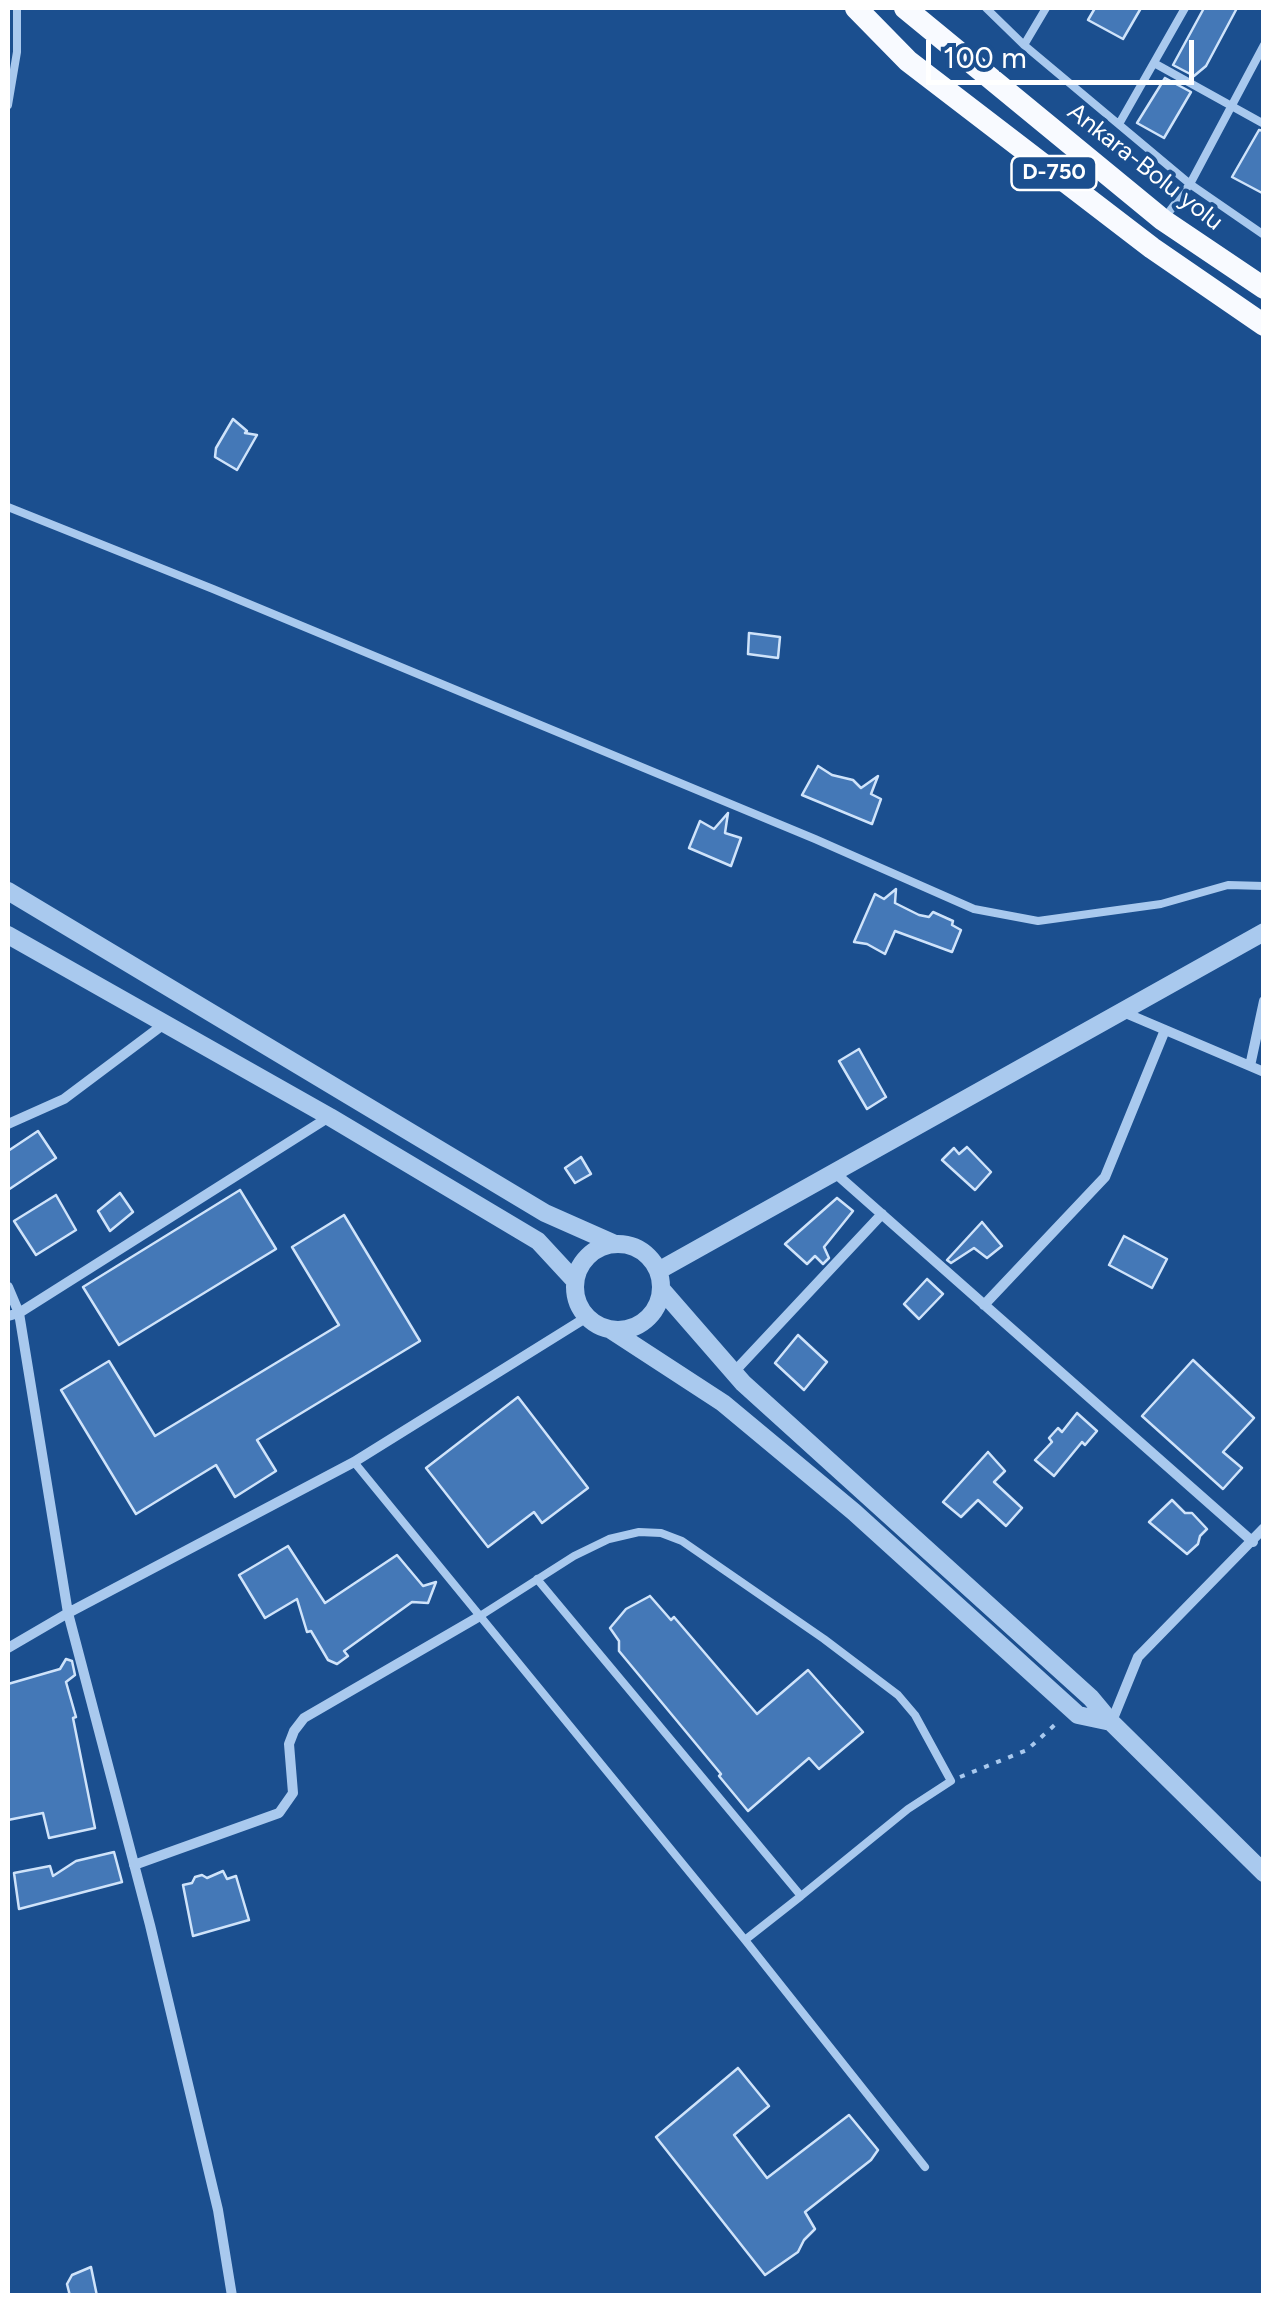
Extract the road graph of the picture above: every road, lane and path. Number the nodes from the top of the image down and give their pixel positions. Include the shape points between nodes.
1 (17, 8) edge
2 (856, 8) edge
3 (986, 8) edge
4 (1046, 8) edge
5 (1186, 8) edge
6 (909, 10) edge
7 (1024, 44) junction
8 (1264, 45) edge
9 (1154, 63) junction
10 (8, 104) edge
11 (1232, 105) junction
12 (1119, 124) junction
13 (1264, 124) edge
14 (1190, 184) junction
15 (1163, 220) junction
16 (1262, 231) edge
17 (1264, 288) edge
18 (1264, 326) edge
19 (8, 508) edge
20 (1264, 886) edge
21 (8, 891) edge
22 (1264, 932) edge
23 (8, 935) edge
24 (1264, 1001) edge
25 (1122, 1012) junction
26 (164, 1024) junction
27 (1165, 1030) junction
28 (1250, 1066) junction
29 (1264, 1072) edge
30 (330, 1117) junction
31 (8, 1124) edge
32 (834, 1172) junction
33 (882, 1214) junction
34 (615, 1244) junction
35 (658, 1270) junction
36 (575, 1281) junction
37 (8, 1287) edge
38 (662, 1290) junction
39 (984, 1304) junction
40 (13, 1314) edge
41 (586, 1317) junction
42 (611, 1330) junction
43 (734, 1372) junction
44 (354, 1462) junction
45 (1264, 1528) edge
46 (1253, 1542) junction
47 (537, 1579) junction
48 (68, 1613) junction
49 (480, 1616) junction
50 (8, 1648) edge
51 (1071, 1709) junction
52 (1111, 1722) junction
53 (951, 1780) junction
54 (134, 1865) junction
55 (1264, 1873) edge
56 (800, 1896) junction
57 (745, 1940) junction
58 (925, 2167) dead end
59 (232, 2296) edge

1 - 10 lane
2 - 18 highway, D-750 via 908,61
3 - 7 lane
4 - 7 lane
5 - 9 lane
6 - 15 highway, Ankara-Bolu yolu
7 - 12 lane
8 - 11 lane
9 - 11 lane
9 - 12 lane
11 - 13 lane
11 - 14 lane
12 - 14 lane
14 - 15 lane
14 - 16 lane
15 - 17 highway, Ankara-Bolu yolu
19 - 20 lane via 974,909 1038,921 1160,904 1228,886
21 - 34 street via 545,1214
22 - 25 street
23 - 26 street
24 - 28 street
25 - 27 street
25 - 32 street
26 - 30 street
26 - 31 street via 64,1099
27 - 28 street
27 - 39 street via 1104,1178
28 - 29 street
30 - 36 street via 538,1241
30 - 40 street
32 - 33 street
32 - 35 street
33 - 39 street
33 - 43 street
34 - 35 street via 641,1250
34 - 36 street via 588,1256
35 - 38 street
36 - 41 street
37 - 40 street
38 - 42 street via 651,1316
38 - 43 street
39 - 46 street
40 - 48 street
41 - 42 street
41 - 44 street
42 - 51 street via 723,1404 854,1512
43 - 52 street
44 - 48 street
44 - 49 lane
45 - 46 street
46 - 52 street via 1138,1657
47 - 49 lane
47 - 53 lane via 610,1539 639,1532 682,1541 898,1695
47 - 56 lane
48 - 50 street
48 - 54 street
49 - 54 street via 304,1718 290,1744 293,1793 279,1812
49 - 57 lane
51 - 52 street
51 - 53 path via 1027,1750
52 - 55 street
53 - 56 lane
54 - 59 street via 218,2210
56 - 57 lane
57 - 58 lane

